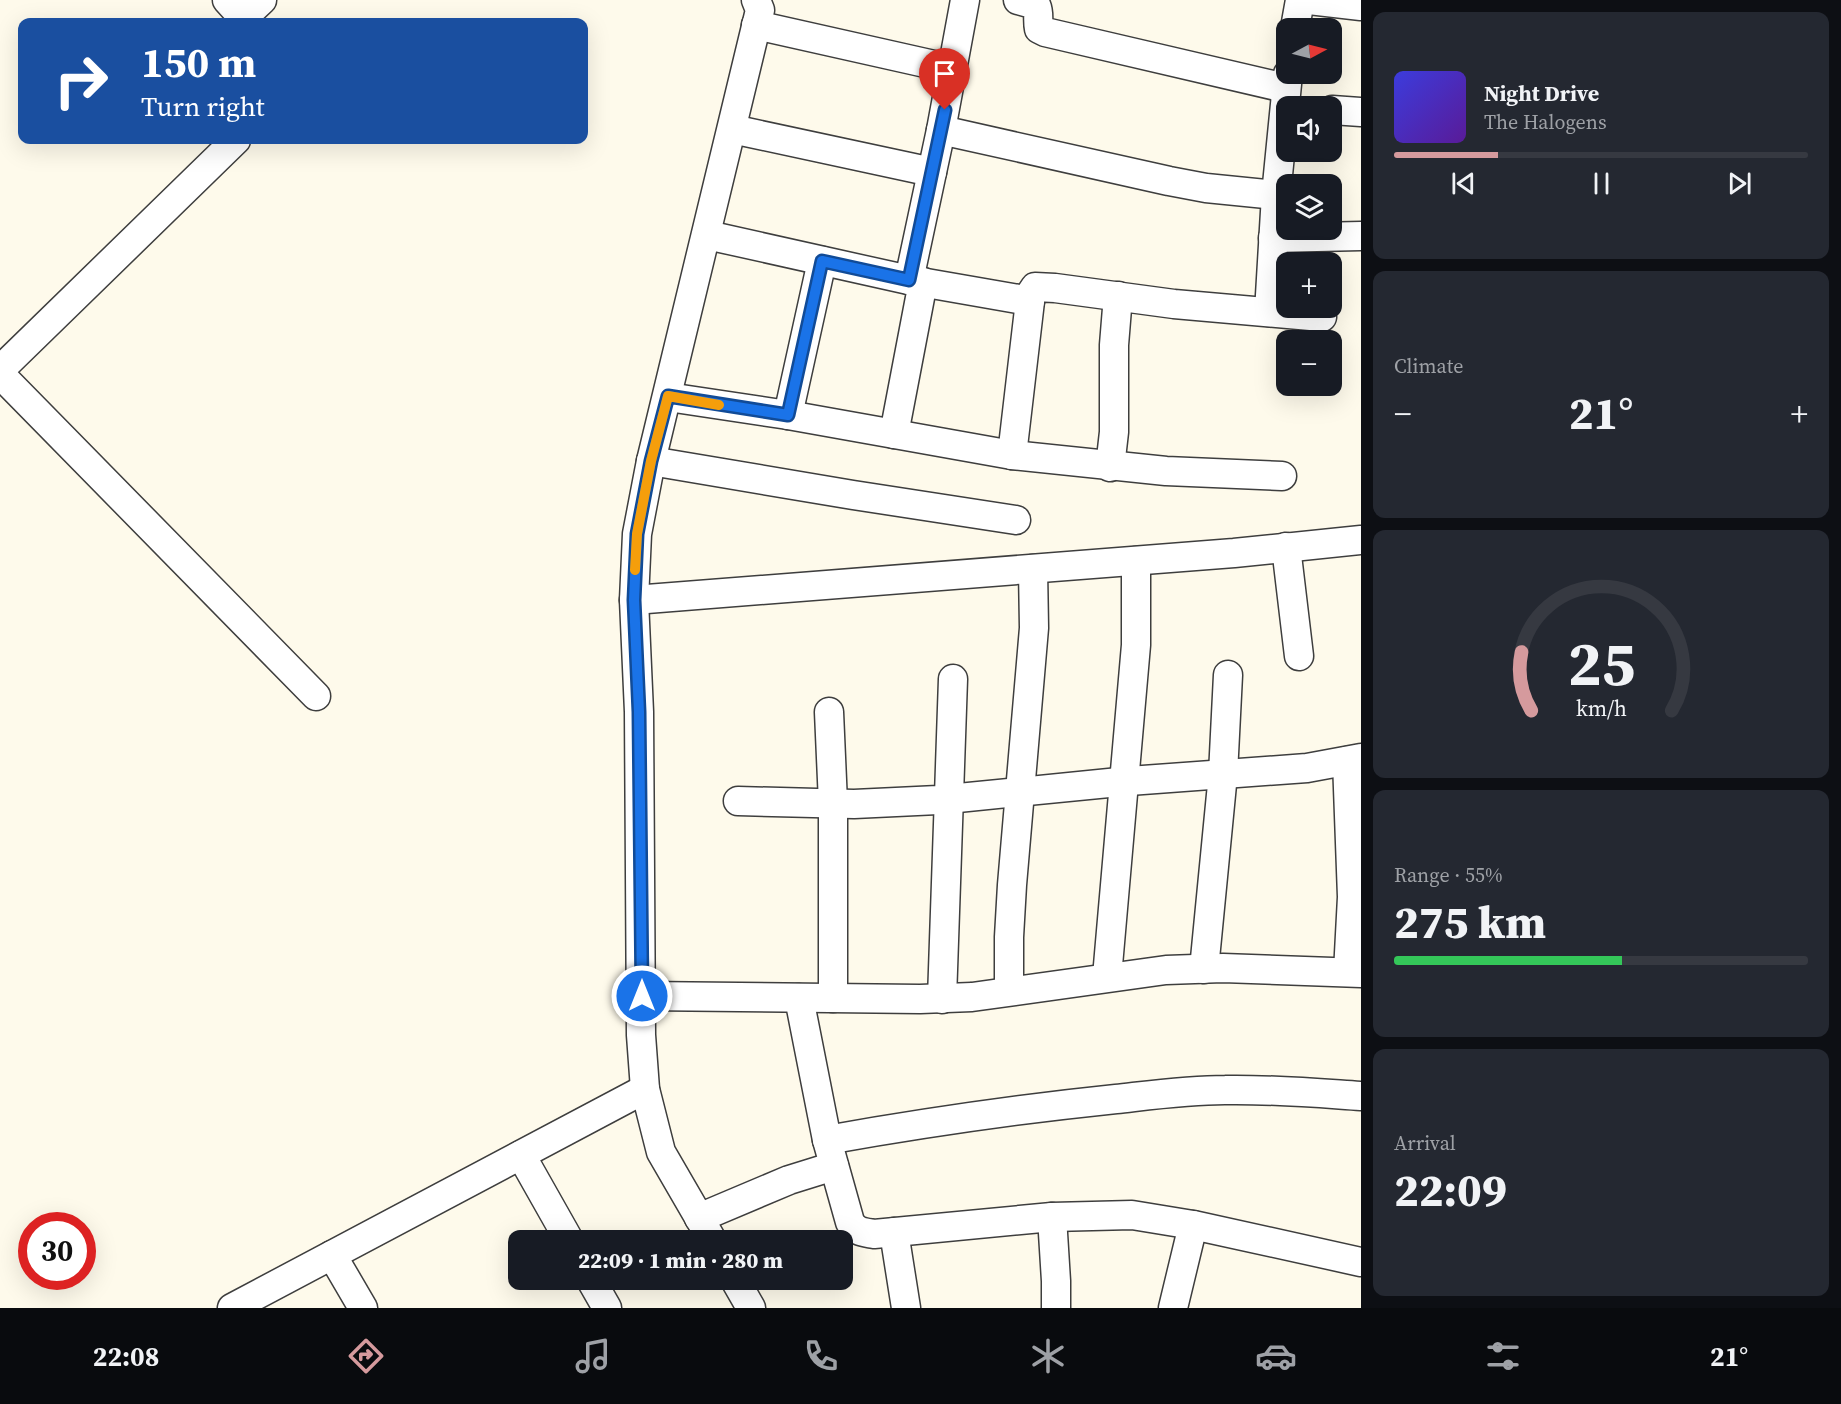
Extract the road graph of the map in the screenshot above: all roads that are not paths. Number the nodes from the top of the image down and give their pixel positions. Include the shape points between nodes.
1 (965, 0) edge
2 (1018, 0) edge
3 (1300, 0) edge
4 (1309, 0) edge
5 (1361, 6) edge
6 (756, 12) edge
7 (1297, 18) edge
8 (952, 69) junction
9 (1287, 94) edge
10 (1342, 111) edge
11 (1361, 112) edge
12 (732, 129) junction
13 (941, 130) junction
14 (233, 144) edge
15 (932, 172) junction
16 (1278, 174) edge
17 (1276, 195) joint
18 (707, 235) junction
19 (1361, 236) edge
20 (1273, 238) junction
21 (822, 261) junction
22 (916, 281) junction
23 (1118, 296) junction
24 (1030, 302) junction
25 (1269, 312) junction
26 (1276, 313) edge
27 (0, 372) edge
28 (668, 396) junction
29 (788, 415) junction
30 (894, 434) junction
31 (1012, 455) junction
32 (651, 461) junction
33 (1110, 466) junction
34 (1282, 476) dead end
35 (1016, 520) dead end
36 (1361, 540) edge
37 (1286, 547) junction
38 (1136, 561) junction
39 (1033, 569) junction
40 (634, 600) junction
41 (1299, 656) dead end
42 (1228, 675) dead end
43 (953, 679) dead end
44 (316, 696) dead end
45 (829, 712) dead end
46 (1354, 760) edge
47 (1223, 774) junction
48 (1123, 782) junction
49 (1020, 793) junction
50 (950, 799) junction
51 (738, 801) dead end
52 (833, 803) junction
53 (1204, 969) junction
54 (1355, 973) edge
55 (1107, 977) junction
56 (1009, 992) junction
57 (642, 996) junction
58 (800, 998) junction
59 (833, 998) junction
60 (942, 999) junction
61 (645, 1089) junction
62 (1361, 1096) edge
63 (831, 1153) junction
64 (521, 1155) junction
65 (1052, 1217) junction
66 (1193, 1225) junction
67 (706, 1229) edge
68 (563, 1230) edge
69 (894, 1232) junction
70 (332, 1255) junction
71 (1361, 1262) edge
72 (597, 1290) edge
73 (741, 1290) edge
74 (232, 1308) edge
75 (363, 1308) edge
76 (607, 1308) edge
77 (752, 1308) edge
78 (906, 1308) edge
79 (1056, 1308) edge
80 (1173, 1308) edge

1 - 8 street
2 - 9 street via 1036,5 1039,29 1045,32
3 - 7 street
4 - 5 street
6 - 8 street
6 - 12 street
8 - 13 street
9 - 16 street
10 - 11 street
12 - 15 street
12 - 18 street
13 - 15 street
13 - 17 street via 1187,184
14 - 27 street
15 - 22 street
17 - 20 street
18 - 21 street
18 - 28 street
19 - 20 street
20 - 25 street
21 - 22 street
21 - 29 street
22 - 24 street
22 - 30 street
23 - 24 street via 1042,286 1035,287
23 - 25 street
23 - 33 street
24 - 31 street
25 - 26 street
27 - 44 street
28 - 29 street
28 - 32 street
29 - 30 street
30 - 31 street
31 - 33 street
32 - 35 street
32 - 40 street via 637,534
33 - 34 street
36 - 37 street
37 - 38 street
37 - 41 street
38 - 39 street
38 - 48 street via 1136,645
39 - 40 street
39 - 49 street via 1034,628
40 - 57 street
42 - 47 street
43 - 50 street
45 - 52 street
46 - 47 street
46 - 54 street
47 - 48 street
47 - 53 street
48 - 49 street
48 - 55 street
49 - 50 street
49 - 56 street via 1009,937
50 - 52 street
50 - 60 street
51 - 52 street
52 - 59 street
53 - 54 street
53 - 55 street
55 - 56 street
56 - 60 street
57 - 58 street
57 - 61 street
58 - 59 street
58 - 63 street
59 - 60 street
61 - 64 street
61 - 67 street via 661,1152
62 - 63 street via 1222,1090 1043,1106 925,1123
63 - 67 street
63 - 69 street via 855,1229 874,1234
64 - 68 street
64 - 70 street
65 - 66 street via 1132,1215
65 - 69 street
65 - 79 street
66 - 71 street
66 - 80 street
69 - 78 street
70 - 74 street
70 - 75 street
72 - 76 street
73 - 77 street

